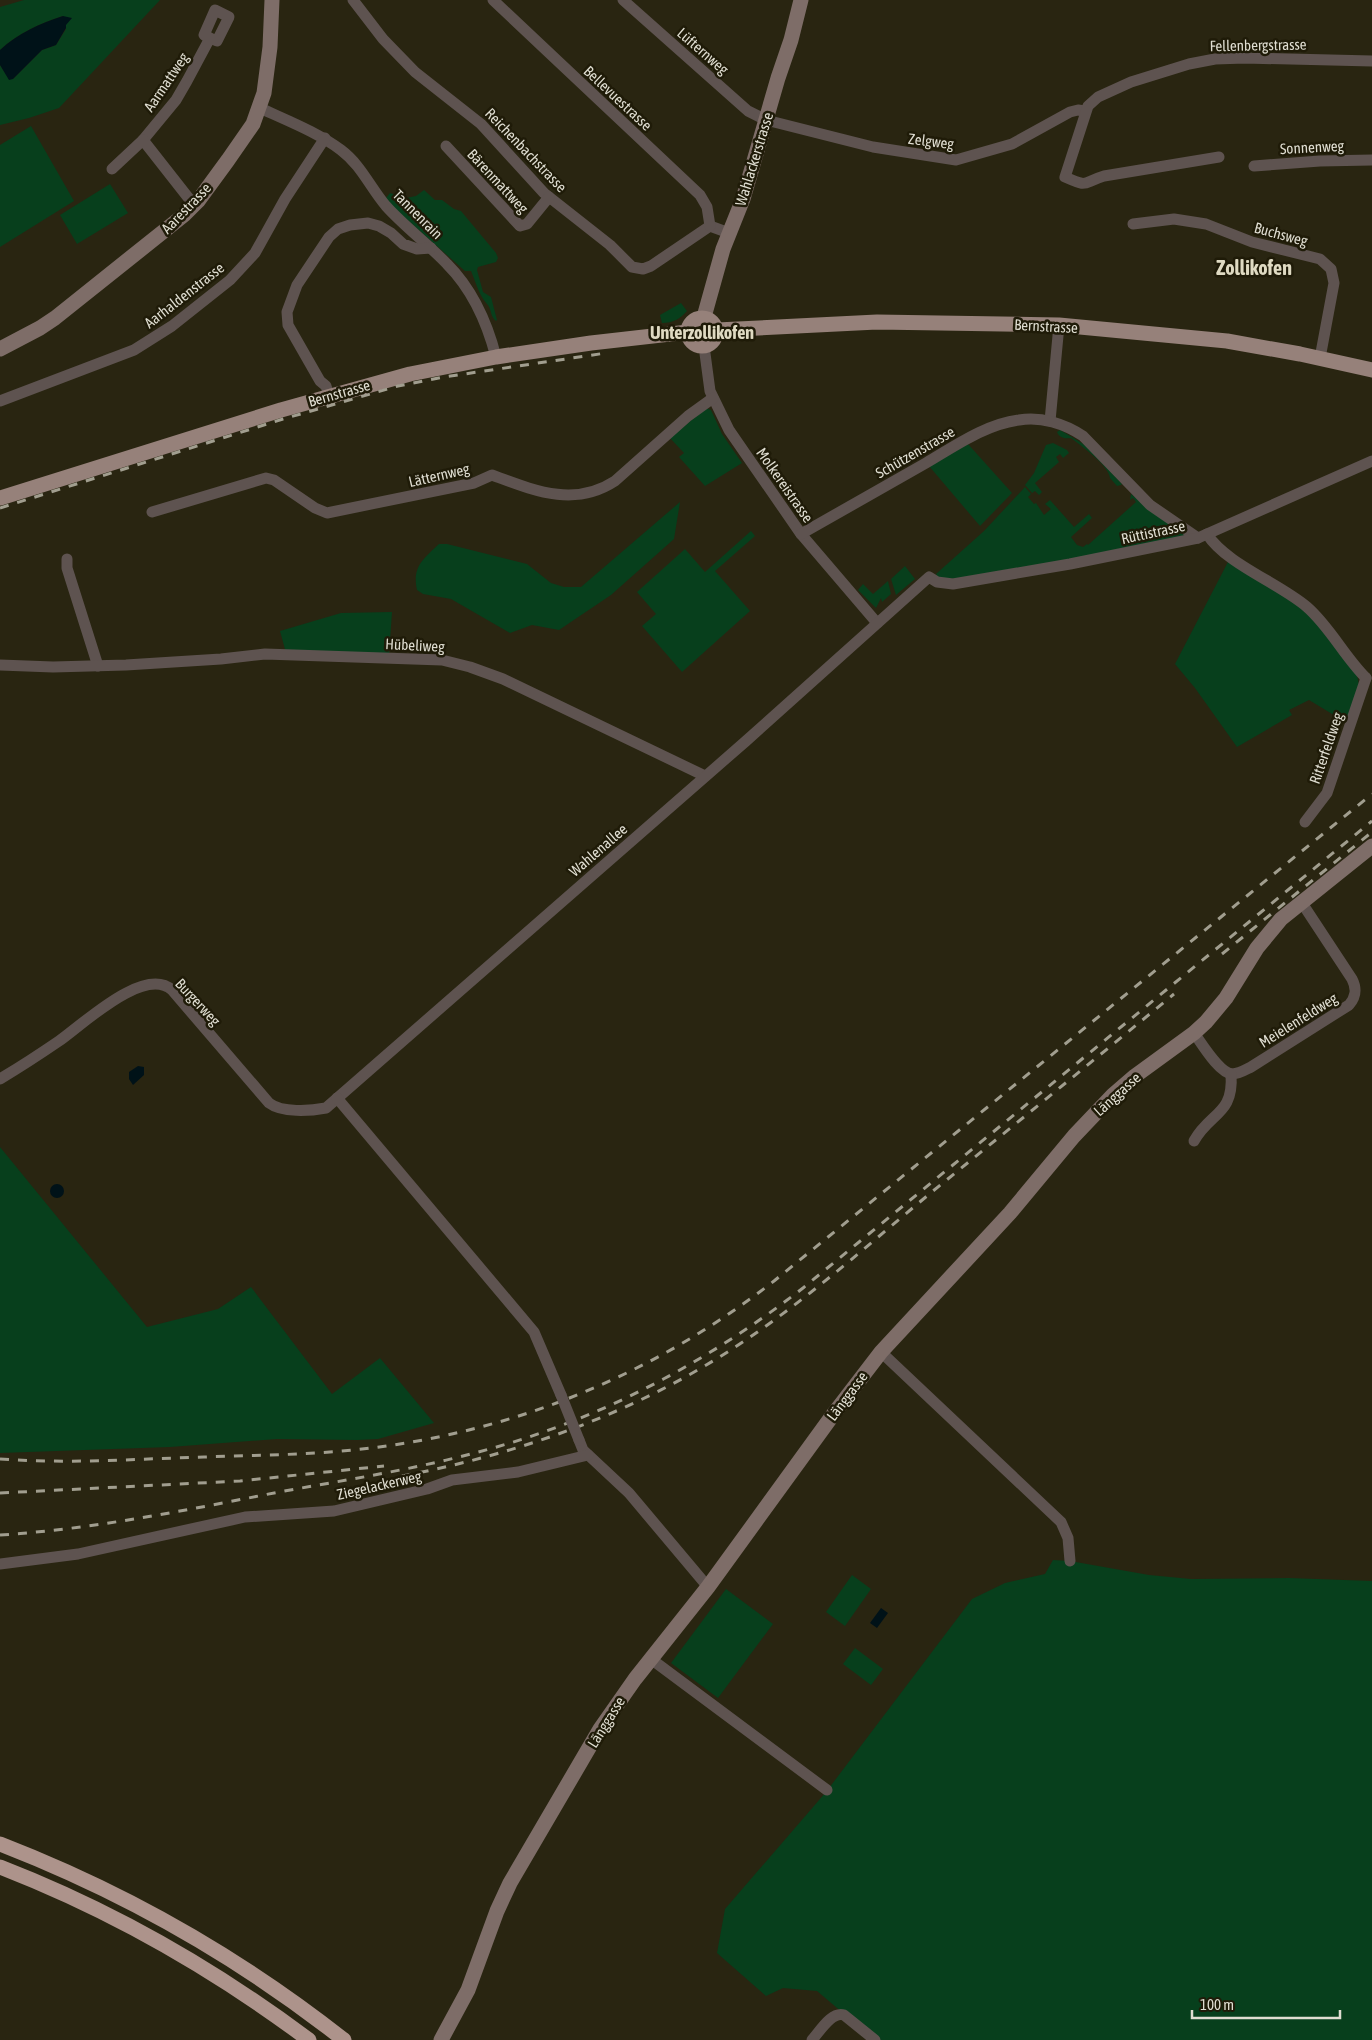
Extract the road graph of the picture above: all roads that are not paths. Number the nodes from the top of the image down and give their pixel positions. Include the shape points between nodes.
1 (272, 0) edge
2 (353, 0) edge
3 (493, 0) edge
4 (623, 0) edge
5 (801, 0) edge
6 (210, 38) dead end
7 (1372, 61) edge
8 (260, 108) junction
9 (1085, 111) junction
10 (766, 120) junction
11 (325, 138) junction
12 (143, 140) junction
13 (446, 146) dead end
14 (1220, 157) dead end
15 (1372, 160) edge
16 (1254, 166) dead end
17 (112, 169) dead end
18 (549, 197) junction
19 (194, 206) junction
20 (1133, 224) dead end
21 (710, 226) junction
22 (729, 233) junction
23 (431, 248) junction
24 (704, 317) junction
25 (1059, 325) junction
26 (716, 330) junction
27 (688, 332) junction
28 (704, 346) junction
29 (0, 349) edge
30 (496, 357) junction
31 (1320, 358) junction
32 (1372, 370) edge
33 (330, 396) junction
34 (713, 398) junction
35 (0, 401) edge
36 (1050, 421) junction
37 (1372, 461) edge
38 (0, 498) edge
39 (152, 512) dead end
40 (801, 534) junction
41 (1202, 536) junction
42 (67, 559) dead end
43 (929, 577) joint
44 (877, 623) junction
45 (0, 665) edge
46 (98, 666) junction
47 (1369, 677) edge
48 (705, 776) junction
49 (1305, 822) dead end
50 (1372, 846) edge
51 (1302, 903) junction
52 (1194, 1034) junction
53 (1231, 1074) junction
54 (0, 1078) edge
55 (338, 1098) junction
56 (1194, 1141) dead end
57 (881, 1352) junction
58 (588, 1455) junction
59 (1070, 1561) dead end
60 (0, 1564) edge
61 (708, 1587) junction
62 (651, 1659) junction
63 (827, 1790) dead end
64 (0, 1844) edge
65 (0, 1867) edge
66 (308, 2040) edge
67 (344, 2040) edge
68 (441, 2040) edge
69 (812, 2040) edge
70 (875, 2040) edge

1 - 8 street, Aarestrasse via 267,80
2 - 18 street, Reichenbachstrasse via 383,39 415,72 481,124
3 - 21 street, Bellevuestrasse via 700,195 707,207
4 - 10 street, Lüfternweg via 748,111
5 - 10 street, Wahlackerstrasse
6 - 12 street, Aarmattweg via 176,100
7 - 9 street, Fellenbergstrasse via 1245,58 1201,61 1110,91 1092,102
8 - 11 street, Tannenrain
8 - 19 street, Aarestrasse via 228,160
9 - 10 street, Zelgweg via 1070,112 1024,139 961,159 873,147
9 - 14 street via 1065,177 1079,183
10 - 22 street, Wahlackerstrasse via 740,209
11 - 23 street, Tannenrain via 364,172 385,204
11 - 35 street, Aarhaldenstrasse via 255,253 230,280 172,326 134,350
12 - 17 street, Aarmattweg
12 - 19 street
13 - 18 street, Bärenmattweg via 520,226 527,224
15 - 16 street, Sonnenweg
18 - 21 street, Reichenbachstrasse via 598,234 635,268 651,266
19 - 29 street, Aarestrasse via 55,318
20 - 31 street, Buchsweg via 1174,219 1198,222 1252,242 1324,262 1333,273 1334,282
21 - 22 street
22 - 24 street, Wahlackerstrasse
23 - 30 street, Tannenrain via 449,265 479,306
23 - 33 street via 417,249 403,244 379,226 359,222 338,229 315,256 297,285 287,312 288,325
24 - 26 main road via 712,321
24 - 27 main road via 692,321
25 - 26 main road, Bernstrasse via 877,322
25 - 31 main road, Bernstrasse via 1219,340
25 - 36 street
26 - 28 main road via 715,339
27 - 28 main road via 693,343
27 - 30 main road, Bernstrasse
28 - 34 street, Molkereistrasse
30 - 33 main road, Bernstrasse via 410,374
31 - 32 main road, Bernstrasse
33 - 38 main road, Bernstrasse
34 - 39 street, Lätternweg via 615,481 585,494 551,495 492,475 474,483 327,513 266,478
34 - 40 street, Molkereistrasse via 732,434
36 - 40 street, Schützenstrasse via 1019,420 993,427
36 - 41 street, Schützenstrasse via 1084,436 1150,505
37 - 41 street, Rüttistrasse
40 - 44 street, Molkereistrasse
41 - 43 street, Rüttistrasse via 1034,571 953,584 940,583
41 - 47 street, Schützenstrasse via 1308,608
42 - 46 street via 67,568
43 - 44 street, Wahlenallee
44 - 48 street, Wahlenallee
45 - 46 street, Hübeliweg
46 - 48 street, Hübeliweg via 265,654 442,660 503,679
47 - 49 street, Ritterfeldweg via 1328,793
48 - 55 street, Wahlenallee
50 - 51 street, Länggasse
51 - 52 street, Länggasse via 1269,932 1226,998
51 - 53 street, Meielenfeldweg via 1356,986 1354,1000 1244,1072
52 - 53 street via 1221,1069
52 - 57 street, Länggasse via 1113,1095
53 - 56 street via 1229,1097 1224,1108
54 - 55 street, Burgerweg via 119,997 140,988 160,985 172,990 273,1107 326,1108
55 - 58 street, bridge via 530,1328 540,1343
57 - 59 street via 1062,1522 1068,1538
57 - 61 street, Länggasse
58 - 60 street, Ziegelackerweg via 518,1472 452,1480 427,1490 334,1511 245,1517 78,1554
58 - 61 street via 634,1499
61 - 62 street, Länggasse
62 - 63 street
62 - 68 street, Länggasse via 613,1708 510,1883 468,1990
64 - 67 highway via 92,1884 181,1930 259,1978
65 - 66 highway via 81,1902 152,1938 240,1991
69 - 70 street via 834,2015 840,2013

